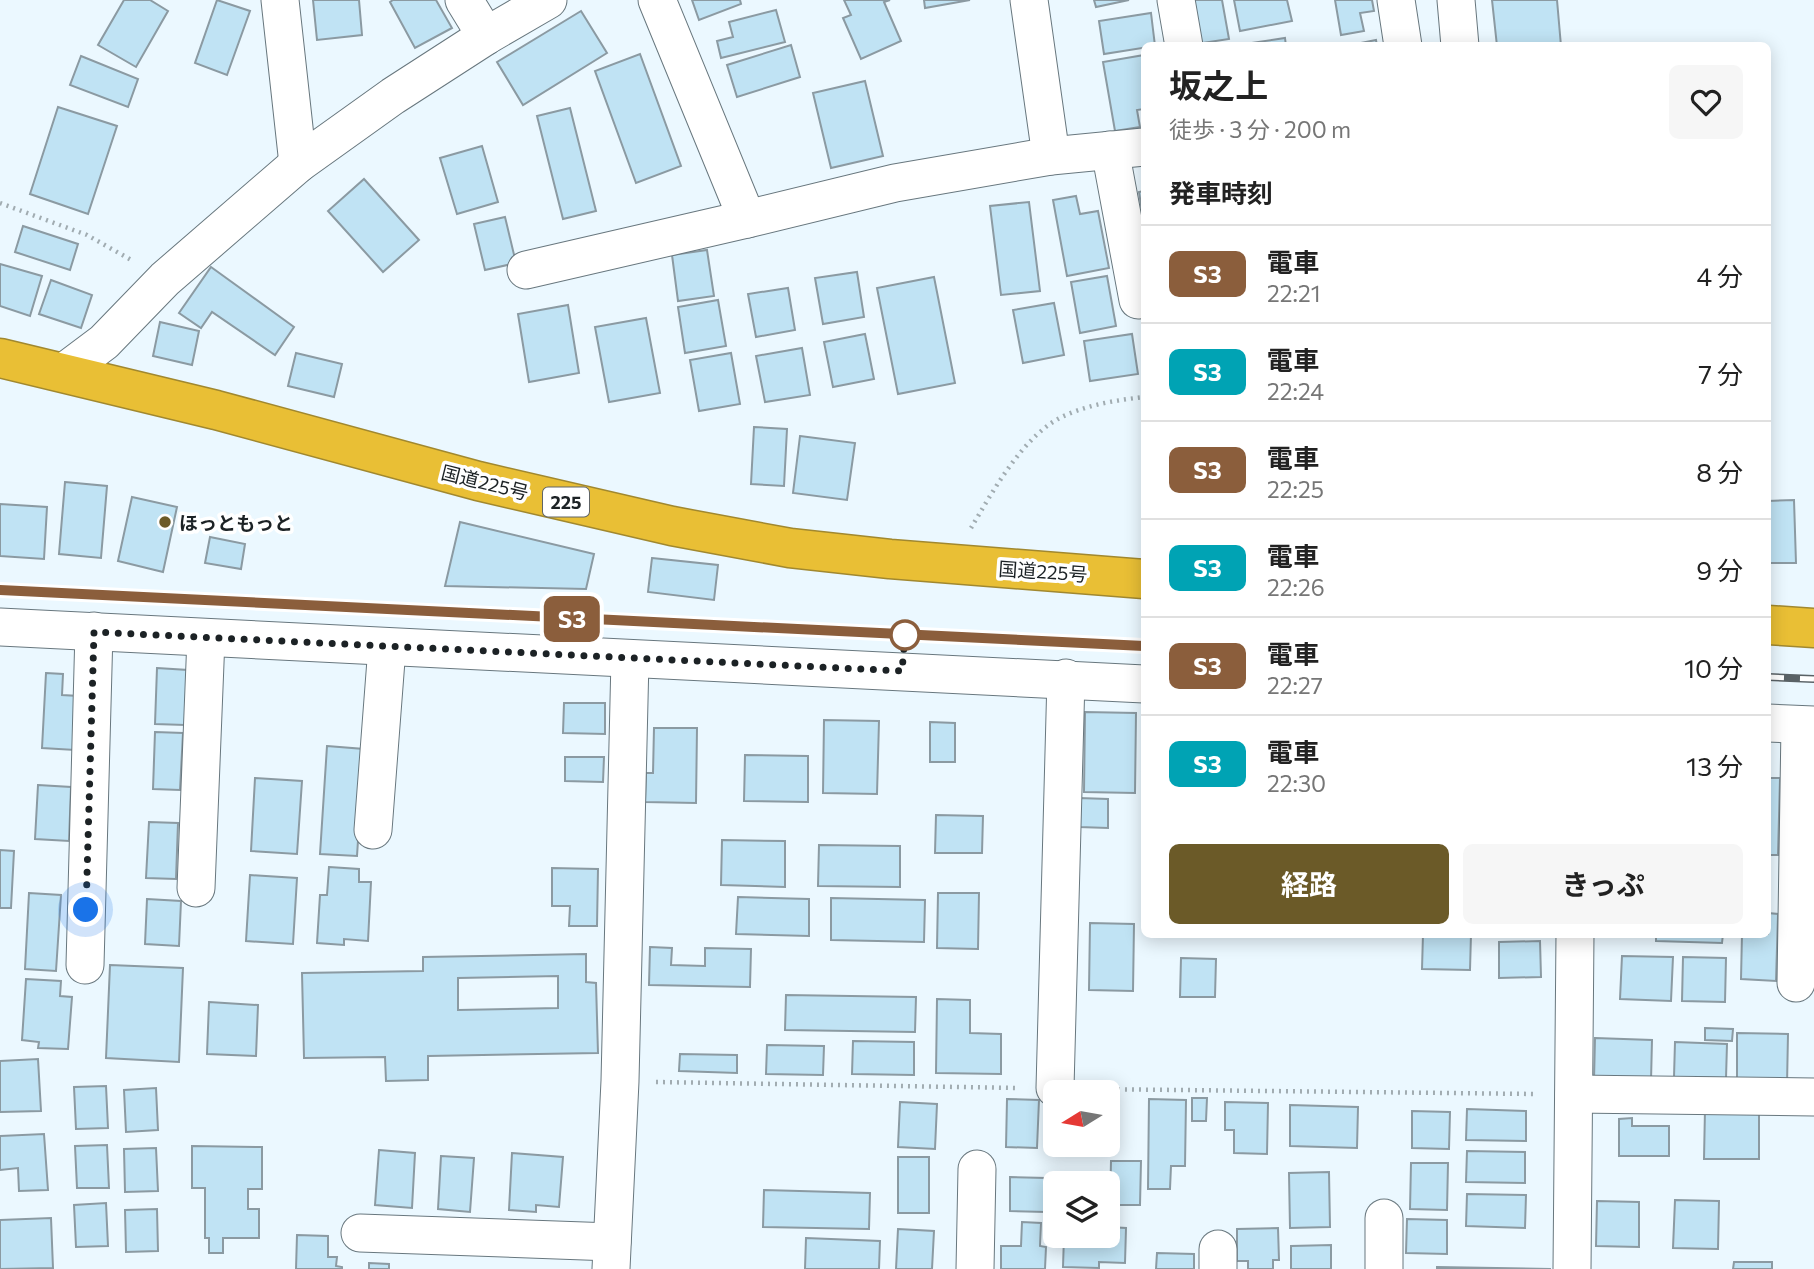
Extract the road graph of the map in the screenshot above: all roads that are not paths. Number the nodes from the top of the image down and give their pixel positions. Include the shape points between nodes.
1 (279, 0) edge
2 (464, 0) edge
3 (548, 0) edge
4 (657, 0) edge
5 (1029, 0) edge
6 (1176, 0) edge
7 (1396, 0) edge
8 (1456, 0) edge
9 (486, 36) junction
10 (1183, 42) edge
11 (1402, 42) edge
12 (1460, 42) edge
13 (1127, 148) edge
14 (1051, 156) junction
15 (298, 164) junction
16 (747, 219) junction
17 (526, 270) dead end
18 (1138, 300) dead end
19 (0, 358) edge
20 (64, 372) junction
21 (1141, 579) edge
22 (1771, 625) edge
23 (0, 627) edge
24 (1814, 628) edge
25 (94, 632) junction
26 (206, 638) junction
27 (387, 647) junction
28 (630, 659) junction
29 (1066, 678) junction
30 (1141, 684) edge
31 (1794, 724) edge
32 (373, 830) dead end
33 (196, 888) dead end
34 (1575, 938) edge
35 (85, 965) dead end
36 (1796, 984) dead end
37 (1055, 1080) edge
38 (1574, 1094) junction
39 (1814, 1097) edge
40 (977, 1169) dead end
41 (1384, 1218) dead end
42 (360, 1233) dead end
43 (612, 1255) edge
44 (975, 1269) edge
45 (1384, 1269) edge
46 (1572, 1269) edge

1 - 15 street
2 - 9 street
3 - 9 street
4 - 16 street
5 - 14 street
6 - 10 street
7 - 11 street
8 - 12 street
9 - 15 street
13 - 14 street
13 - 18 street
14 - 16 street via 895,183
15 - 20 street via 165,279 104,342
16 - 17 street
19 - 20 highway, 国道225号 / 225
20 - 21 highway, 国道225号 / 225 via 478,481 672,526 790,548
22 - 24 highway
23 - 25 street
25 - 26 street
25 - 35 street
26 - 27 street
26 - 33 street
27 - 28 street
27 - 32 street
28 - 29 street
28 - 43 street
29 - 30 street
29 - 37 street
31 - 36 street
34 - 38 street
38 - 39 street
38 - 46 street
40 - 44 street
41 - 45 street
42 - 43 street

